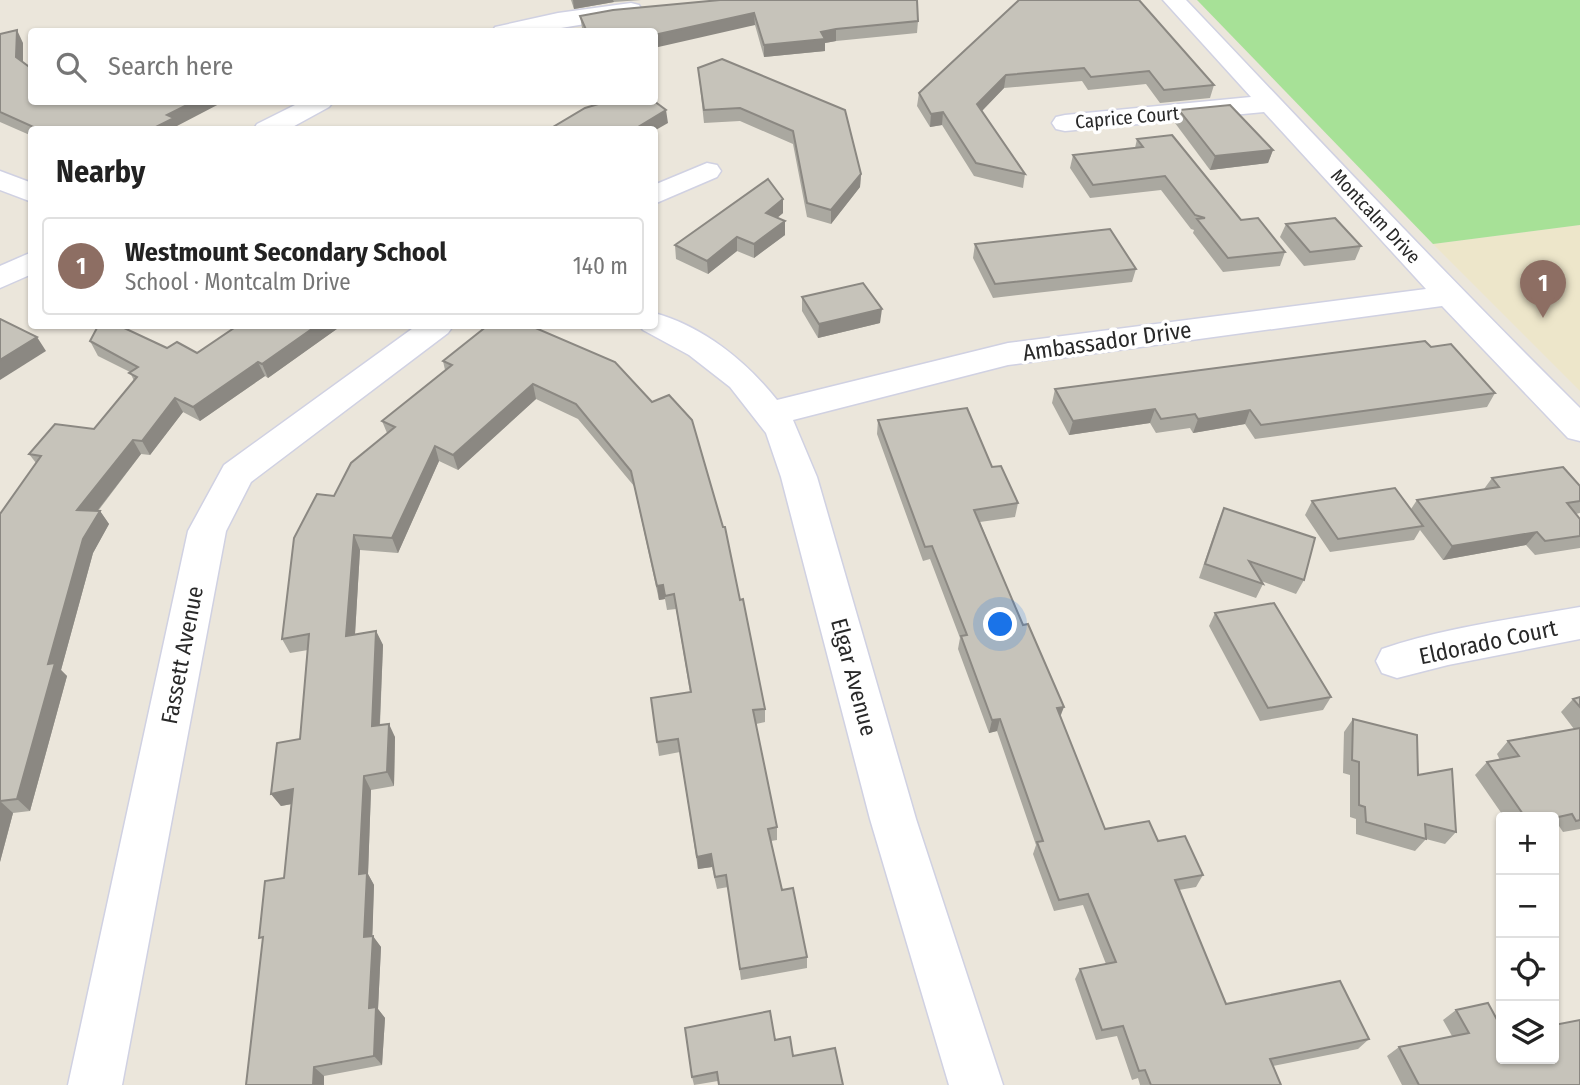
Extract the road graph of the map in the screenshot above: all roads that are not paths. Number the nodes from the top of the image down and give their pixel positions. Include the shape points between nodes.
1 (1174, 0) edge
2 (652, 8) edge
3 (521, 28) edge
4 (1273, 103) junction
5 (315, 105) edge
6 (1065, 123) dead end
7 (276, 126) edge
8 (706, 171) dead end
9 (0, 179) edge
10 (28, 192) edge
11 (658, 194) edge
12 (28, 263) edge
13 (0, 279) edge
14 (1449, 295) junction
15 (658, 325) edge
16 (433, 329) edge
17 (769, 414) junction
18 (1580, 429) edge
19 (1580, 623) edge
20 (1397, 661) dead end
21 (95, 1085) edge
22 (976, 1085) edge

1 - 4 street, Montcalm Drive
2 - 3 street
4 - 6 street, Caprice Court
4 - 14 street, Montcalm Drive
5 - 7 street
8 - 11 street
9 - 10 street
12 - 13 street
14 - 17 street, Ambassador Drive via 1008,354
14 - 18 street, Montcalm Drive
15 - 17 street, Elgar Avenue via 701,348 742,379
16 - 21 street, Fassett Avenue via 237,474 207,531
17 - 22 street, Elgar Avenue via 782,430 799,477 893,819
19 - 20 street, Eldorado Court

